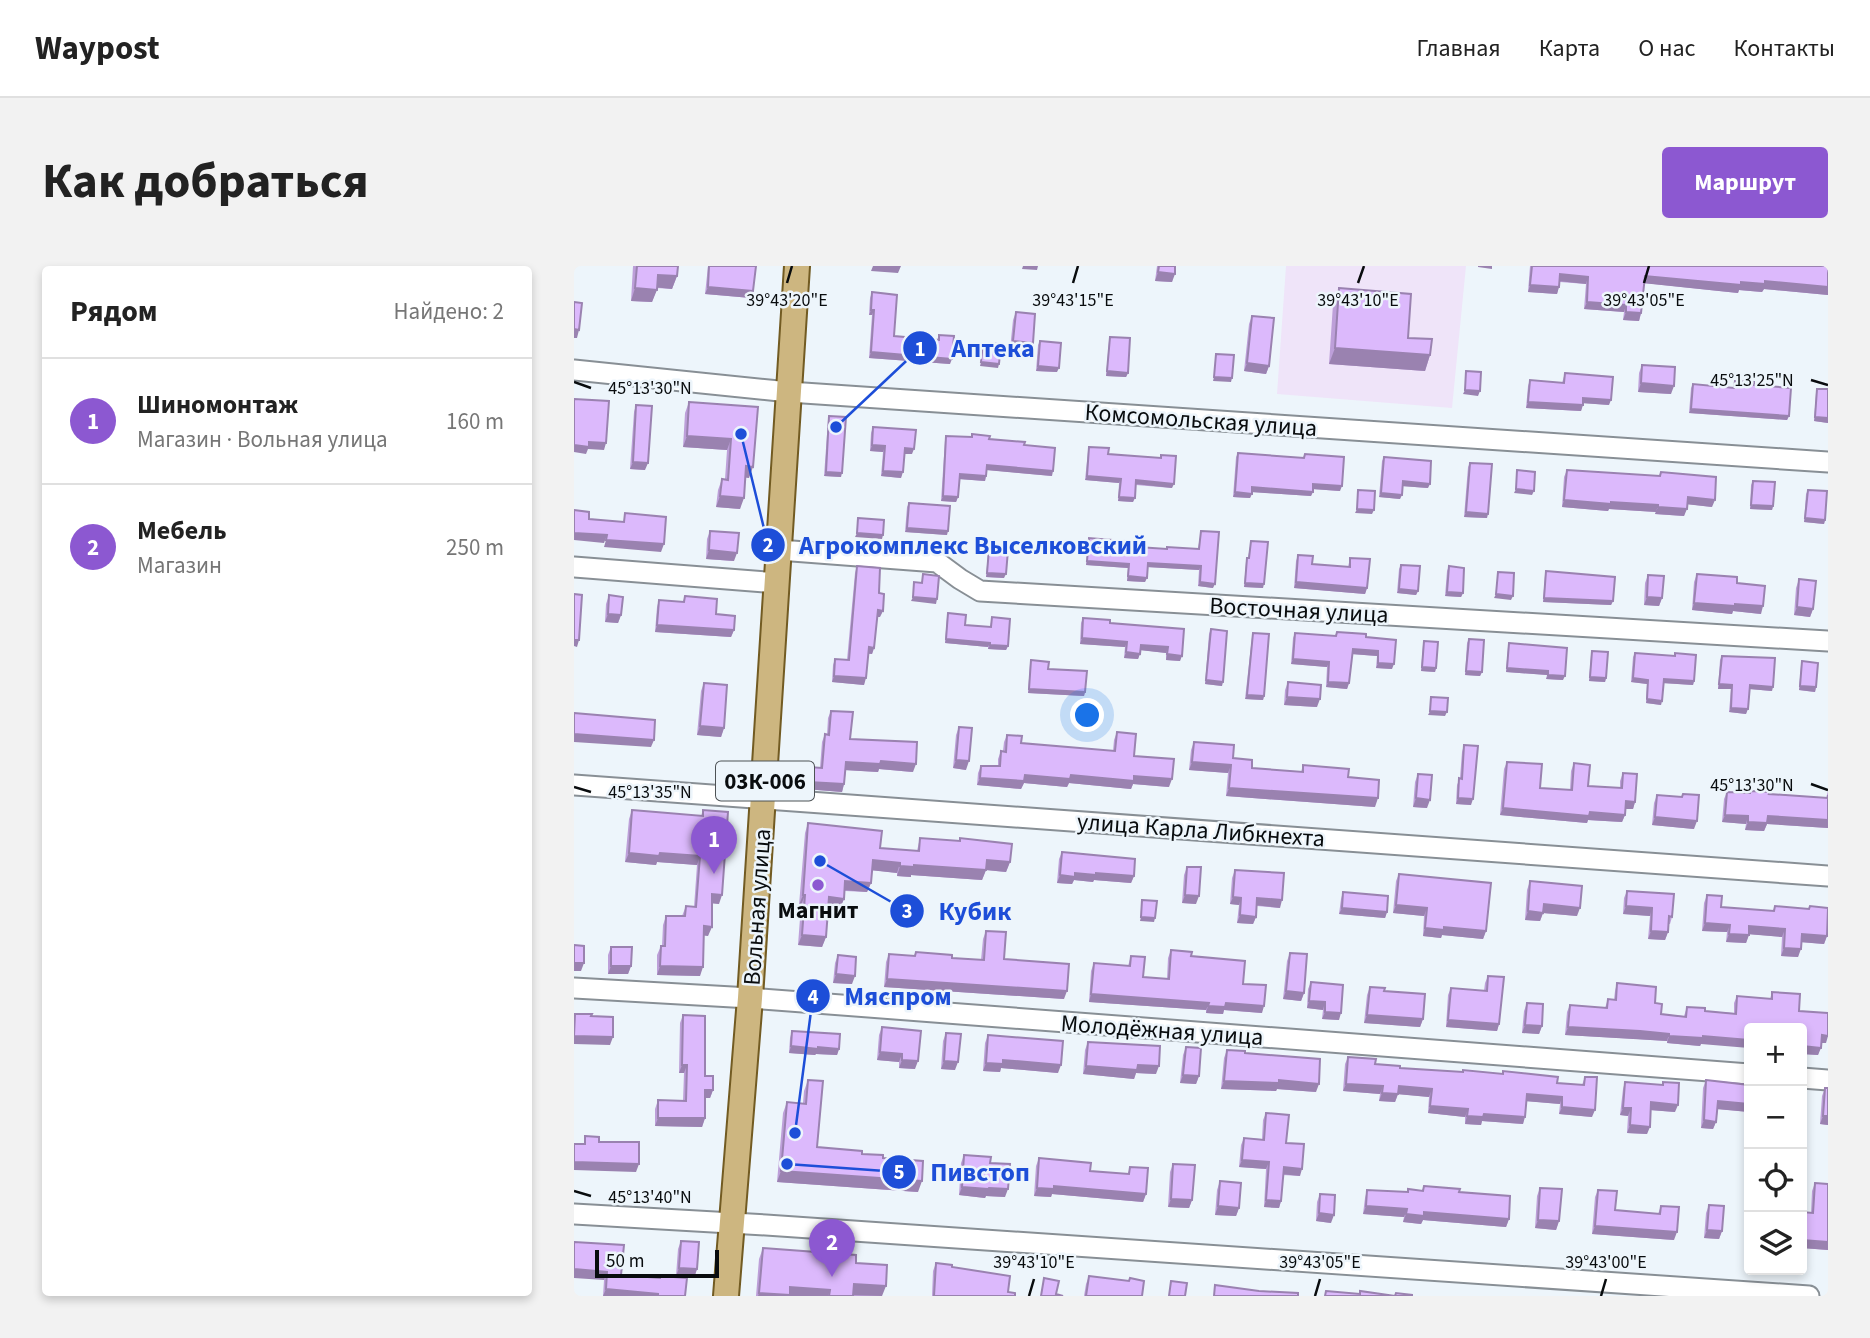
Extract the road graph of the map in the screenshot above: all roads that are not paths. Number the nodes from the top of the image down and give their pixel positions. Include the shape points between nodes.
1 (797, 266) edge
2 (574, 370) edge
3 (789, 392) junction
4 (1828, 462) edge
5 (779, 550) junction
6 (574, 567) edge
7 (778, 583) junction
8 (1828, 641) edge
9 (574, 785) edge
10 (764, 798) junction
11 (1828, 876) edge
12 (574, 988) edge
13 (750, 998) junction
14 (1744, 1074) edge
15 (1807, 1078) edge
16 (1828, 1080) edge
17 (574, 1214) edge
18 (732, 1224) junction
19 (726, 1296) edge
20 (1809, 1296) edge

1 - 3 main road, Вольная улица / 03К-006
2 - 3 street, Комсомольская улица
3 - 4 street, Комсомольская улица
3 - 5 main road, Вольная улица / 03К-006
5 - 7 main road, Вольная улица / 03К-006
5 - 8 street, Восточная улица via 937,562 979,591
6 - 7 street
7 - 10 main road, Вольная улица / 03К-006
9 - 10 street, улица Карла Либкнехта
10 - 11 street, улица Карла Либкнехта
10 - 13 main road, Вольная улица / 03К-006
12 - 13 street, Молодёжная улица
13 - 14 street, Молодёжная улица
13 - 18 main road, Вольная улица / 03К-006
15 - 16 street
17 - 18 street
18 - 19 main road, Вольная улица / 03К-006
18 - 20 street

